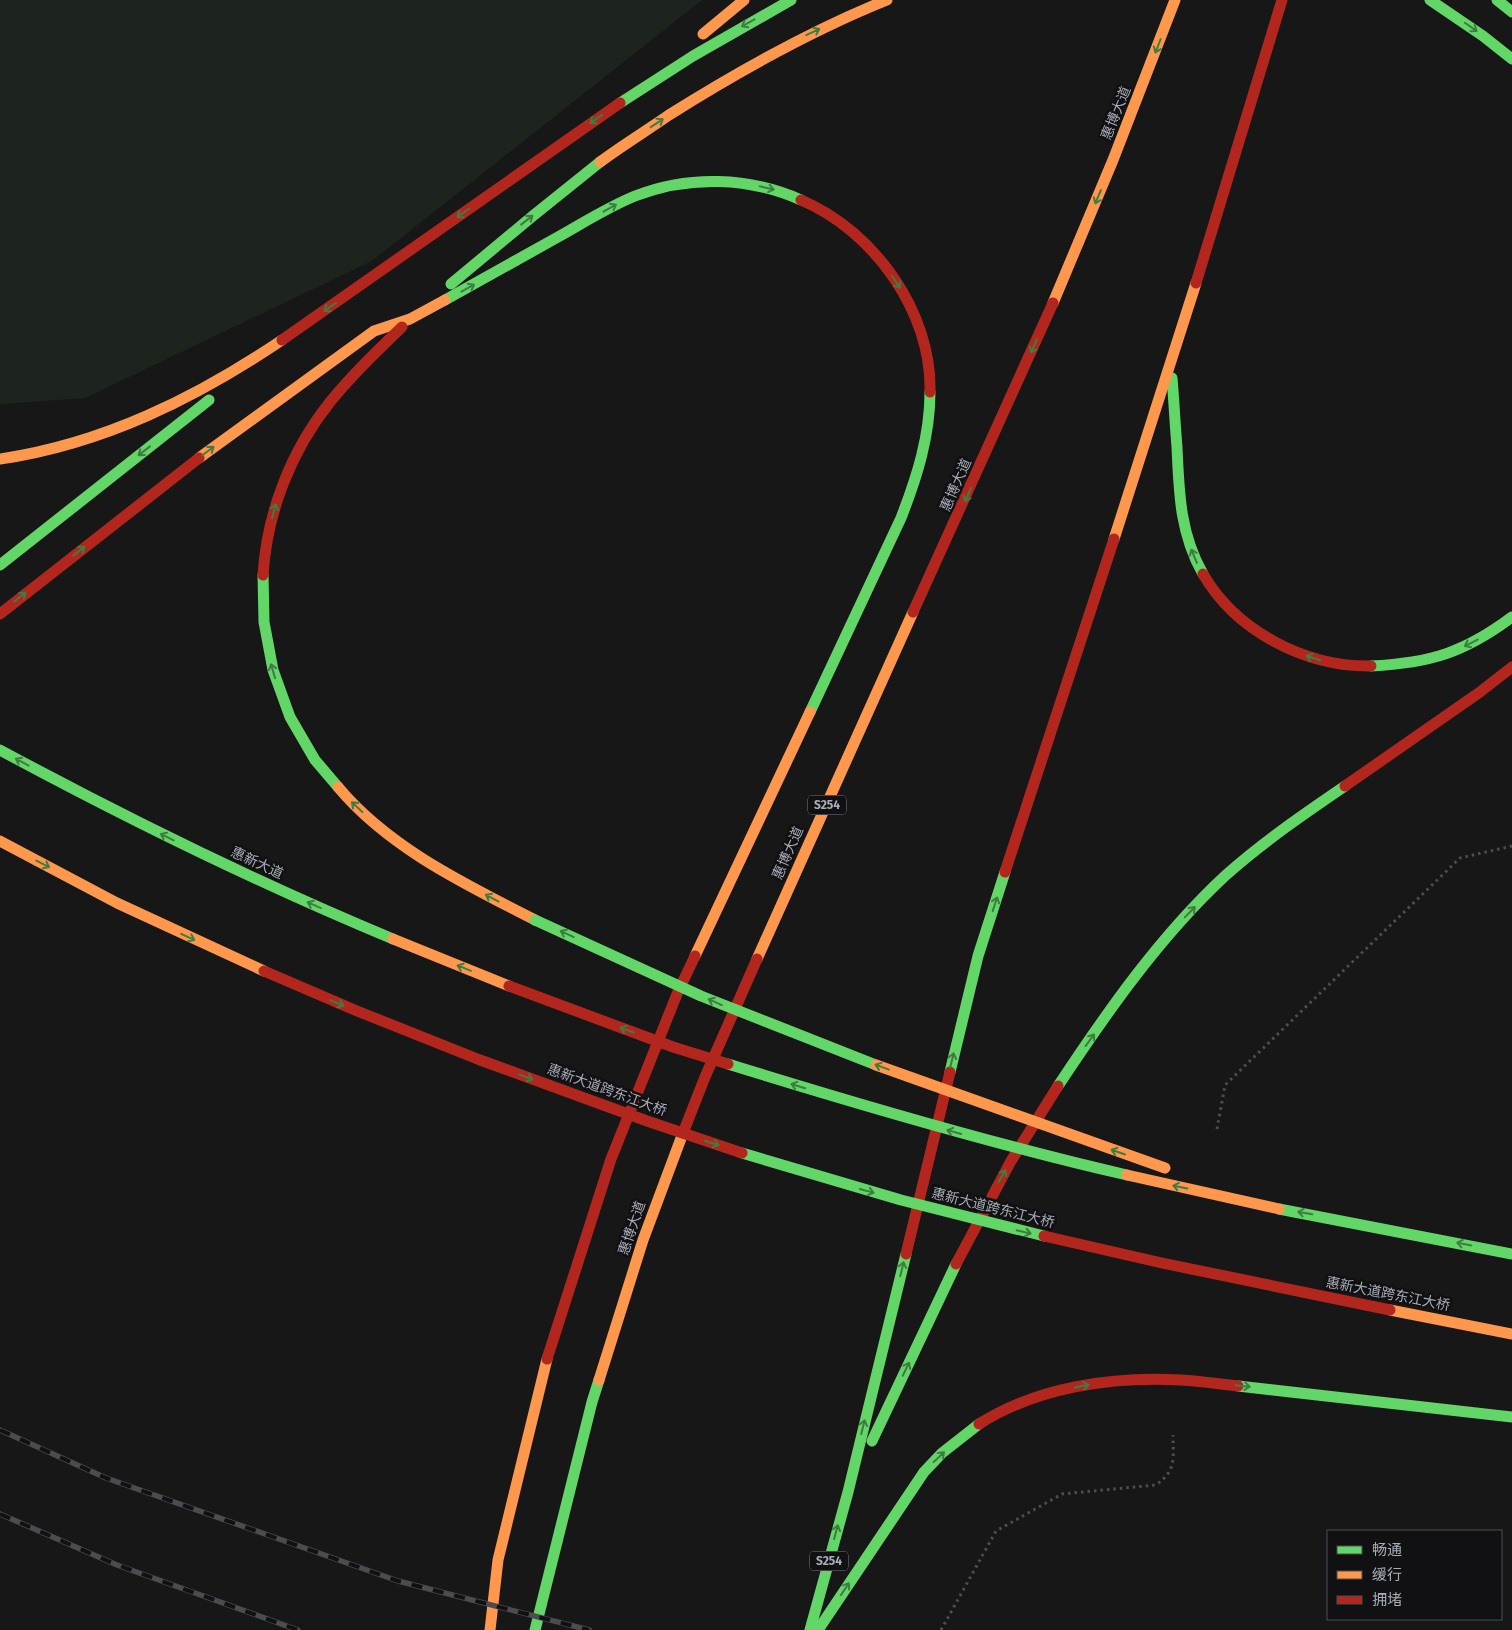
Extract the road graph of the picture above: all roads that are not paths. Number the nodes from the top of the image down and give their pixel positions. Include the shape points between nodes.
1 (744, 0) edge
2 (791, 0) edge
3 (887, 0) edge
4 (1175, 0) edge
5 (1282, 0) edge
6 (1430, 0) edge
7 (1497, 0) edge
8 (1512, 12) edge
9 (1512, 59) edge
10 (613, 106) junction
11 (410, 319) junction
12 (292, 334) junction
13 (1172, 362) junction
14 (0, 459) edge
15 (3, 563) edge
16 (0, 614) edge
17 (1512, 617) edge
18 (1512, 667) edge
19 (0, 750) edge
20 (0, 841) edge
21 (1279, 1209) junction
22 (1512, 1254) edge
23 (1512, 1334) edge
24 (1512, 1417) edge
25 (848, 1492) junction
26 (490, 1630) edge
27 (535, 1630) edge
28 (810, 1630) edge
29 (818, 1630) edge

1 - 10 main road
2 -> 10 main road via 707,46
11 -> 3 main road via 513,230 620,147 766,56 814,31
4 -> 27 main road, 惠博大道 / S254 via 1052,305 705,1077 642,1240 592,1402
5 - 13 main road, S254
6 -> 9 main road
7 - 8 main road
10 -> 12 main road
16 -> 11 main road via 199,458 374,331
21 -> 11 main road, bridge via 992,1108 724,1006 467,885 386,832 350,800 321,767 291,720 274,674 261,604 263,563 273,514 288,472 310,430 334,396
11 -> 26 main road via 624,200 686,183 740,183 775,190 802,200 840,223 870,249 909,304 930,368 925,448 901,518 677,994 611,1158 542,1375 498,1560
12 - 14 main road via 211,384 138,421 102,435
12 -> 15 main road
17 -> 13 main road via 1484,637 1455,651 1420,661 1382,666 1319,660 1283,646 1246,625 1209,585 1187,539 1179,486
25 -> 13 main road, S254 via 978,956
25 -> 18 main road via 999,1182 1063,1076 1154,953 1217,884 1272,838
21 -> 19 main road, 惠新大道, bridge via 1062,1160 874,1109 673,1047 411,947 253,878
20 -> 23 main road, 惠新大道跨东江大桥, bridge via 234,959 385,1024 705,1142 816,1176 1025,1232 1205,1273
22 -> 21 main road
29 -> 24 main road via 928,1467 976,1426 1007,1408 1042,1394 1138,1379 1181,1380
28 -> 25 main road, S254

